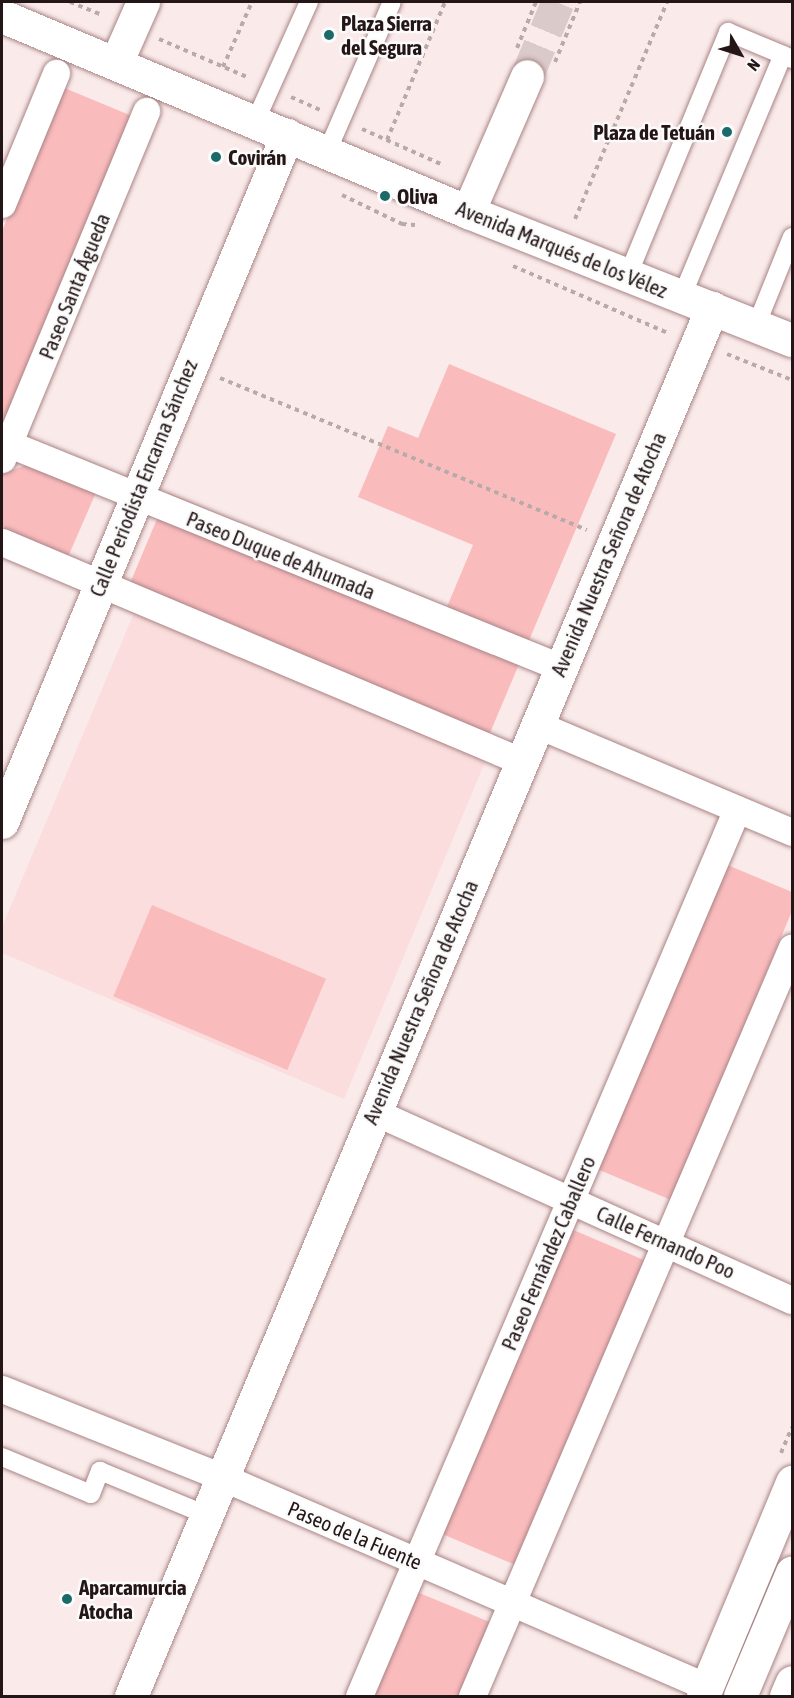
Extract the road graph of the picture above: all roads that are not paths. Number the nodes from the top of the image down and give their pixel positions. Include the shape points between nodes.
1 (143, 2) edge
2 (309, 2) edge
3 (392, 2) edge
4 (2, 15) edge
5 (788, 57) edge
6 (116, 63) junction
7 (56, 73) dead end
8 (539, 74) tunnel mouth
9 (146, 111) dead end
10 (255, 122) junction
11 (287, 135) junction
12 (327, 152) junction
13 (2, 204) edge
14 (468, 212) junction
15 (792, 237) edge
16 (627, 274) junction
17 (682, 296) junction
18 (712, 308) junction
19 (756, 326) junction
20 (792, 340) edge
21 (4, 449) edge
22 (135, 497) junction
23 (2, 542) edge
24 (101, 582) junction
25 (560, 667) junction
26 (536, 724) junction
27 (521, 761) junction
28 (737, 808) junction
29 (2, 822) edge
30 (792, 832) edge
31 (792, 947) edge
32 (375, 1112) junction
33 (571, 1199) junction
34 (666, 1242) junction
35 (792, 1300) edge
36 (2, 1389) edge
37 (2, 1457) edge
38 (222, 1477) junction
39 (792, 1482) edge
40 (207, 1515) junction
41 (417, 1562) junction
42 (792, 1572) edge
43 (513, 1603) junction
44 (792, 1682) edge
45 (705, 1692) edge
46 (131, 1696) edge
47 (359, 1696) edge
48 (472, 1696) edge
49 (740, 1696) edge
50 (786, 1696) edge

1 - 6 street
2 - 10 lane
3 - 12 lane
4 - 6 street, Avenida Marqués de los Vélez
5 - 16 lane via 728,32
5 - 17 lane
6 - 10 street, Avenida Marqués de los Vélez
7 - 13 street
8 - 14 street
9 - 21 street, Paseo Santa Águeda
10 - 11 street, Avenida Marqués de los Vélez
11 - 12 street, Avenida Marqués de los Vélez
11 - 22 street, Calle Periodista Encarna Sánchez
12 - 14 street, Avenida Marqués de los Vélez
14 - 16 street, Avenida Marqués de los Vélez
15 - 19 lane
16 - 17 street, Avenida Marqués de los Vélez
17 - 18 street, Avenida Marqués de los Vélez
18 - 19 street, Avenida Marqués de los Vélez
18 - 25 street, Avenida Nuestra Señora de Atocha
19 - 20 street, Avenida Marqués de los Vélez
21 - 22 street, Paseo Duque de Ahumada
22 - 24 street, Calle Periodista Encarna Sánchez
22 - 25 street, Paseo Duque de Ahumada
23 - 24 street
24 - 27 street
24 - 29 street, Calle Periodista Encarna Sánchez
25 - 26 street, Avenida Nuestra Señora de Atocha
26 - 27 street, Avenida Nuestra Señora de Atocha
26 - 28 street
27 - 32 street, Avenida Nuestra Señora de Atocha
28 - 30 street
28 - 33 street, Paseo Fernández Caballero
31 - 34 street
32 - 33 street, Calle Fernando Poo
32 - 38 street, Avenida Nuestra Señora de Atocha
33 - 34 street, Calle Fernando Poo
33 - 41 street, Paseo Fernández Caballero
34 - 35 street, Calle Fernando Poo
34 - 43 street
36 - 38 street, Paseo de la Fuente
37 - 40 lane via 91,1494 100,1471
38 - 40 street, Avenida Nuestra Señora de Atocha
38 - 41 street, Paseo de la Fuente
39 - 45 street
40 - 46 street, Avenida Nuestra Señora de Atocha
41 - 43 street, Paseo de la Fuente
41 - 47 street, Paseo Fernández Caballero
42 - 49 street
43 - 45 street, Paseo de la Fuente
43 - 48 street
44 - 50 street

